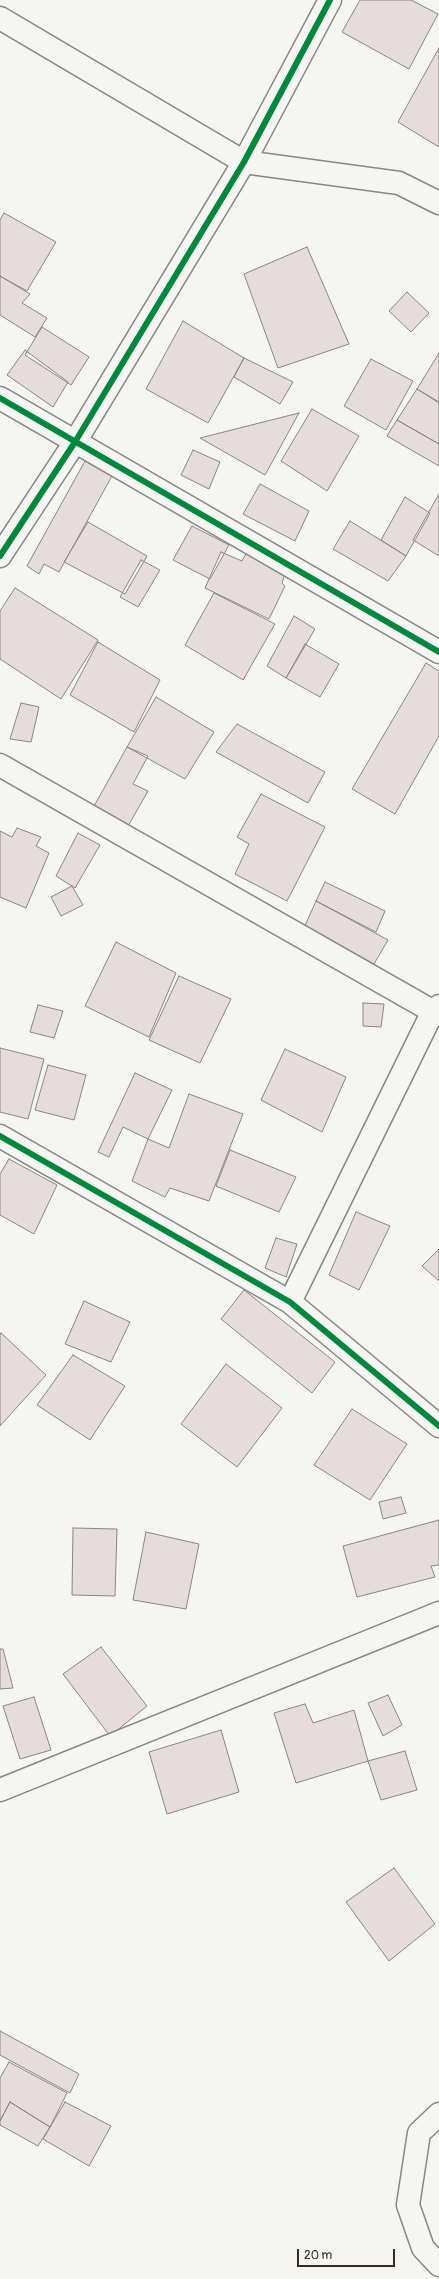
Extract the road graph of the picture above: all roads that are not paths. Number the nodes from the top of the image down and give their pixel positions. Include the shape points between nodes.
1 (330, 0) edge
2 (0, 18) edge
3 (244, 162) junction
4 (439, 203) edge
5 (0, 398) edge
6 (75, 442) junction
7 (0, 556) edge
8 (439, 652) edge
9 (0, 765) edge
10 (437, 1011) edge
11 (0, 1136) edge
12 (290, 1302) junction
13 (439, 1426) edge
14 (439, 1614) edge
15 (0, 1790) edge
16 (439, 2114) edge
17 (439, 2265) edge

1 - 3 street
2 - 3 street
3 - 4 street via 399,183
3 - 6 street
5 - 6 street
6 - 7 street
6 - 8 street
9 - 10 street
10 - 12 street
11 - 12 street
12 - 13 street
14 - 15 street
16 - 17 street via 419,2133 408,2205 423,2248

